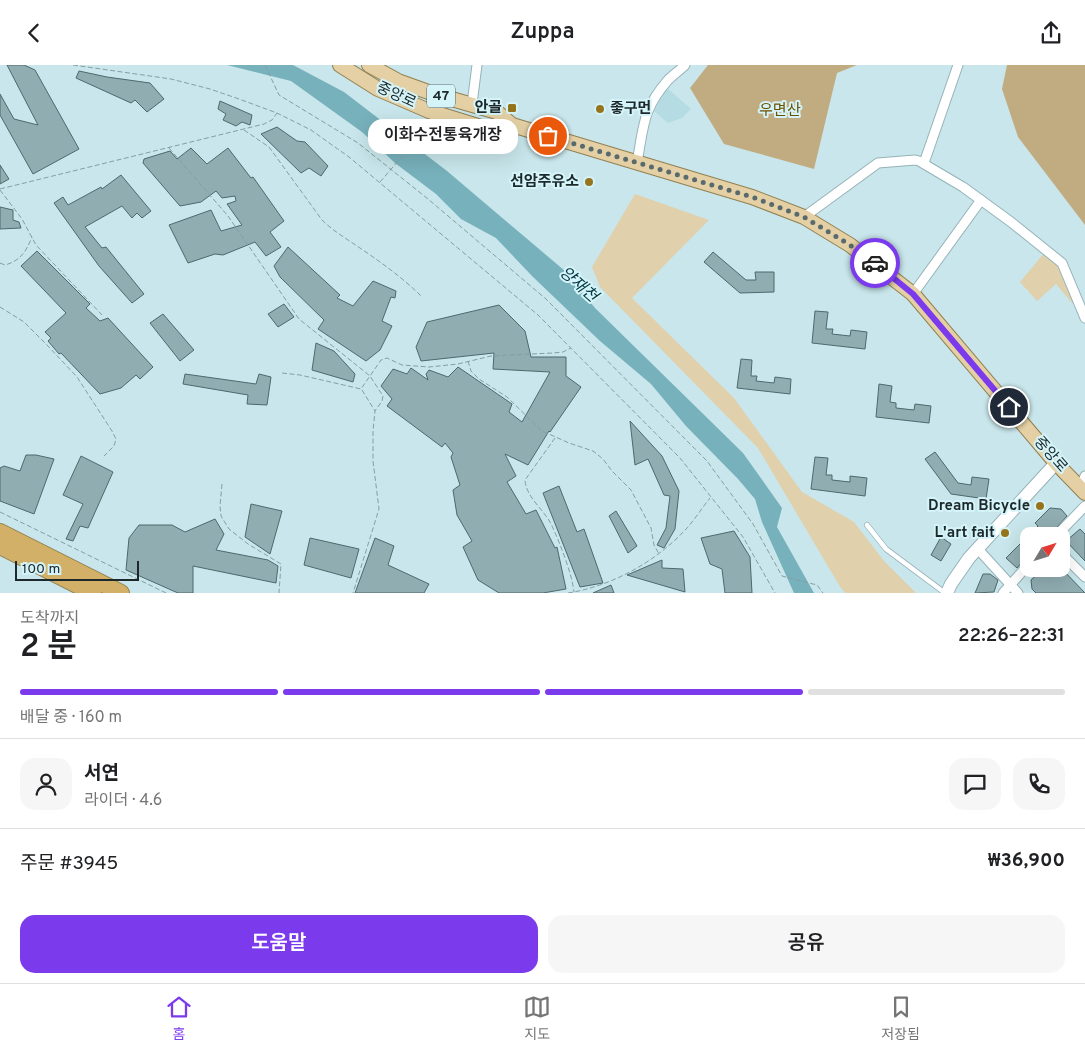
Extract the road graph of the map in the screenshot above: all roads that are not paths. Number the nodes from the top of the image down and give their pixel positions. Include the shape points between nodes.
1 (340, 65) edge
2 (369, 65) edge
3 (477, 65) edge
4 (686, 65) edge
5 (958, 65) edge
6 (472, 104) junction
7 (512, 125) junction
8 (637, 162) junction
9 (924, 163) junction
10 (981, 200) junction
11 (804, 217) junction
12 (913, 294) junction
13 (1085, 318) edge
14 (1056, 463) junction
15 (1083, 486) edge
16 (1085, 506) edge
17 (867, 525) dead end
18 (1065, 527) edge
19 (0, 532) edge
20 (0, 546) edge
21 (977, 549) junction
22 (1070, 562) edge
23 (1020, 574) edge
24 (1085, 577) edge
25 (1010, 585) junction
26 (92, 593) edge
27 (121, 593) edge
28 (946, 593) edge
29 (1003, 593) edge
30 (1018, 593) edge

1 - 7 main road, 중앙로 / 47 via 378,89 429,111 494,131
2 - 6 main road, 중앙로 / 47 via 398,81
3 - 6 street
4 - 8 street via 669,79 649,106
5 - 9 street
6 - 7 main road, 중앙로 / 47 via 497,112
7 - 8 main road, 중앙로 / 47
8 - 11 main road, 중앙로 / 47 via 752,197
9 - 10 street
9 - 11 street via 915,160 878,163
10 - 12 street
10 - 13 street via 1062,263
11 - 12 main road, 중앙로 / 47 via 850,245
12 - 14 main road, 중앙로 / 47
14 - 15 main road, 중앙로 / 47
14 - 21 street
16 - 18 street
17 - 28 lane via 886,549
19 - 27 highway
20 - 26 highway
21 - 25 street
21 - 28 street
22 - 24 street
23 - 25 street
25 - 29 street
25 - 30 street

